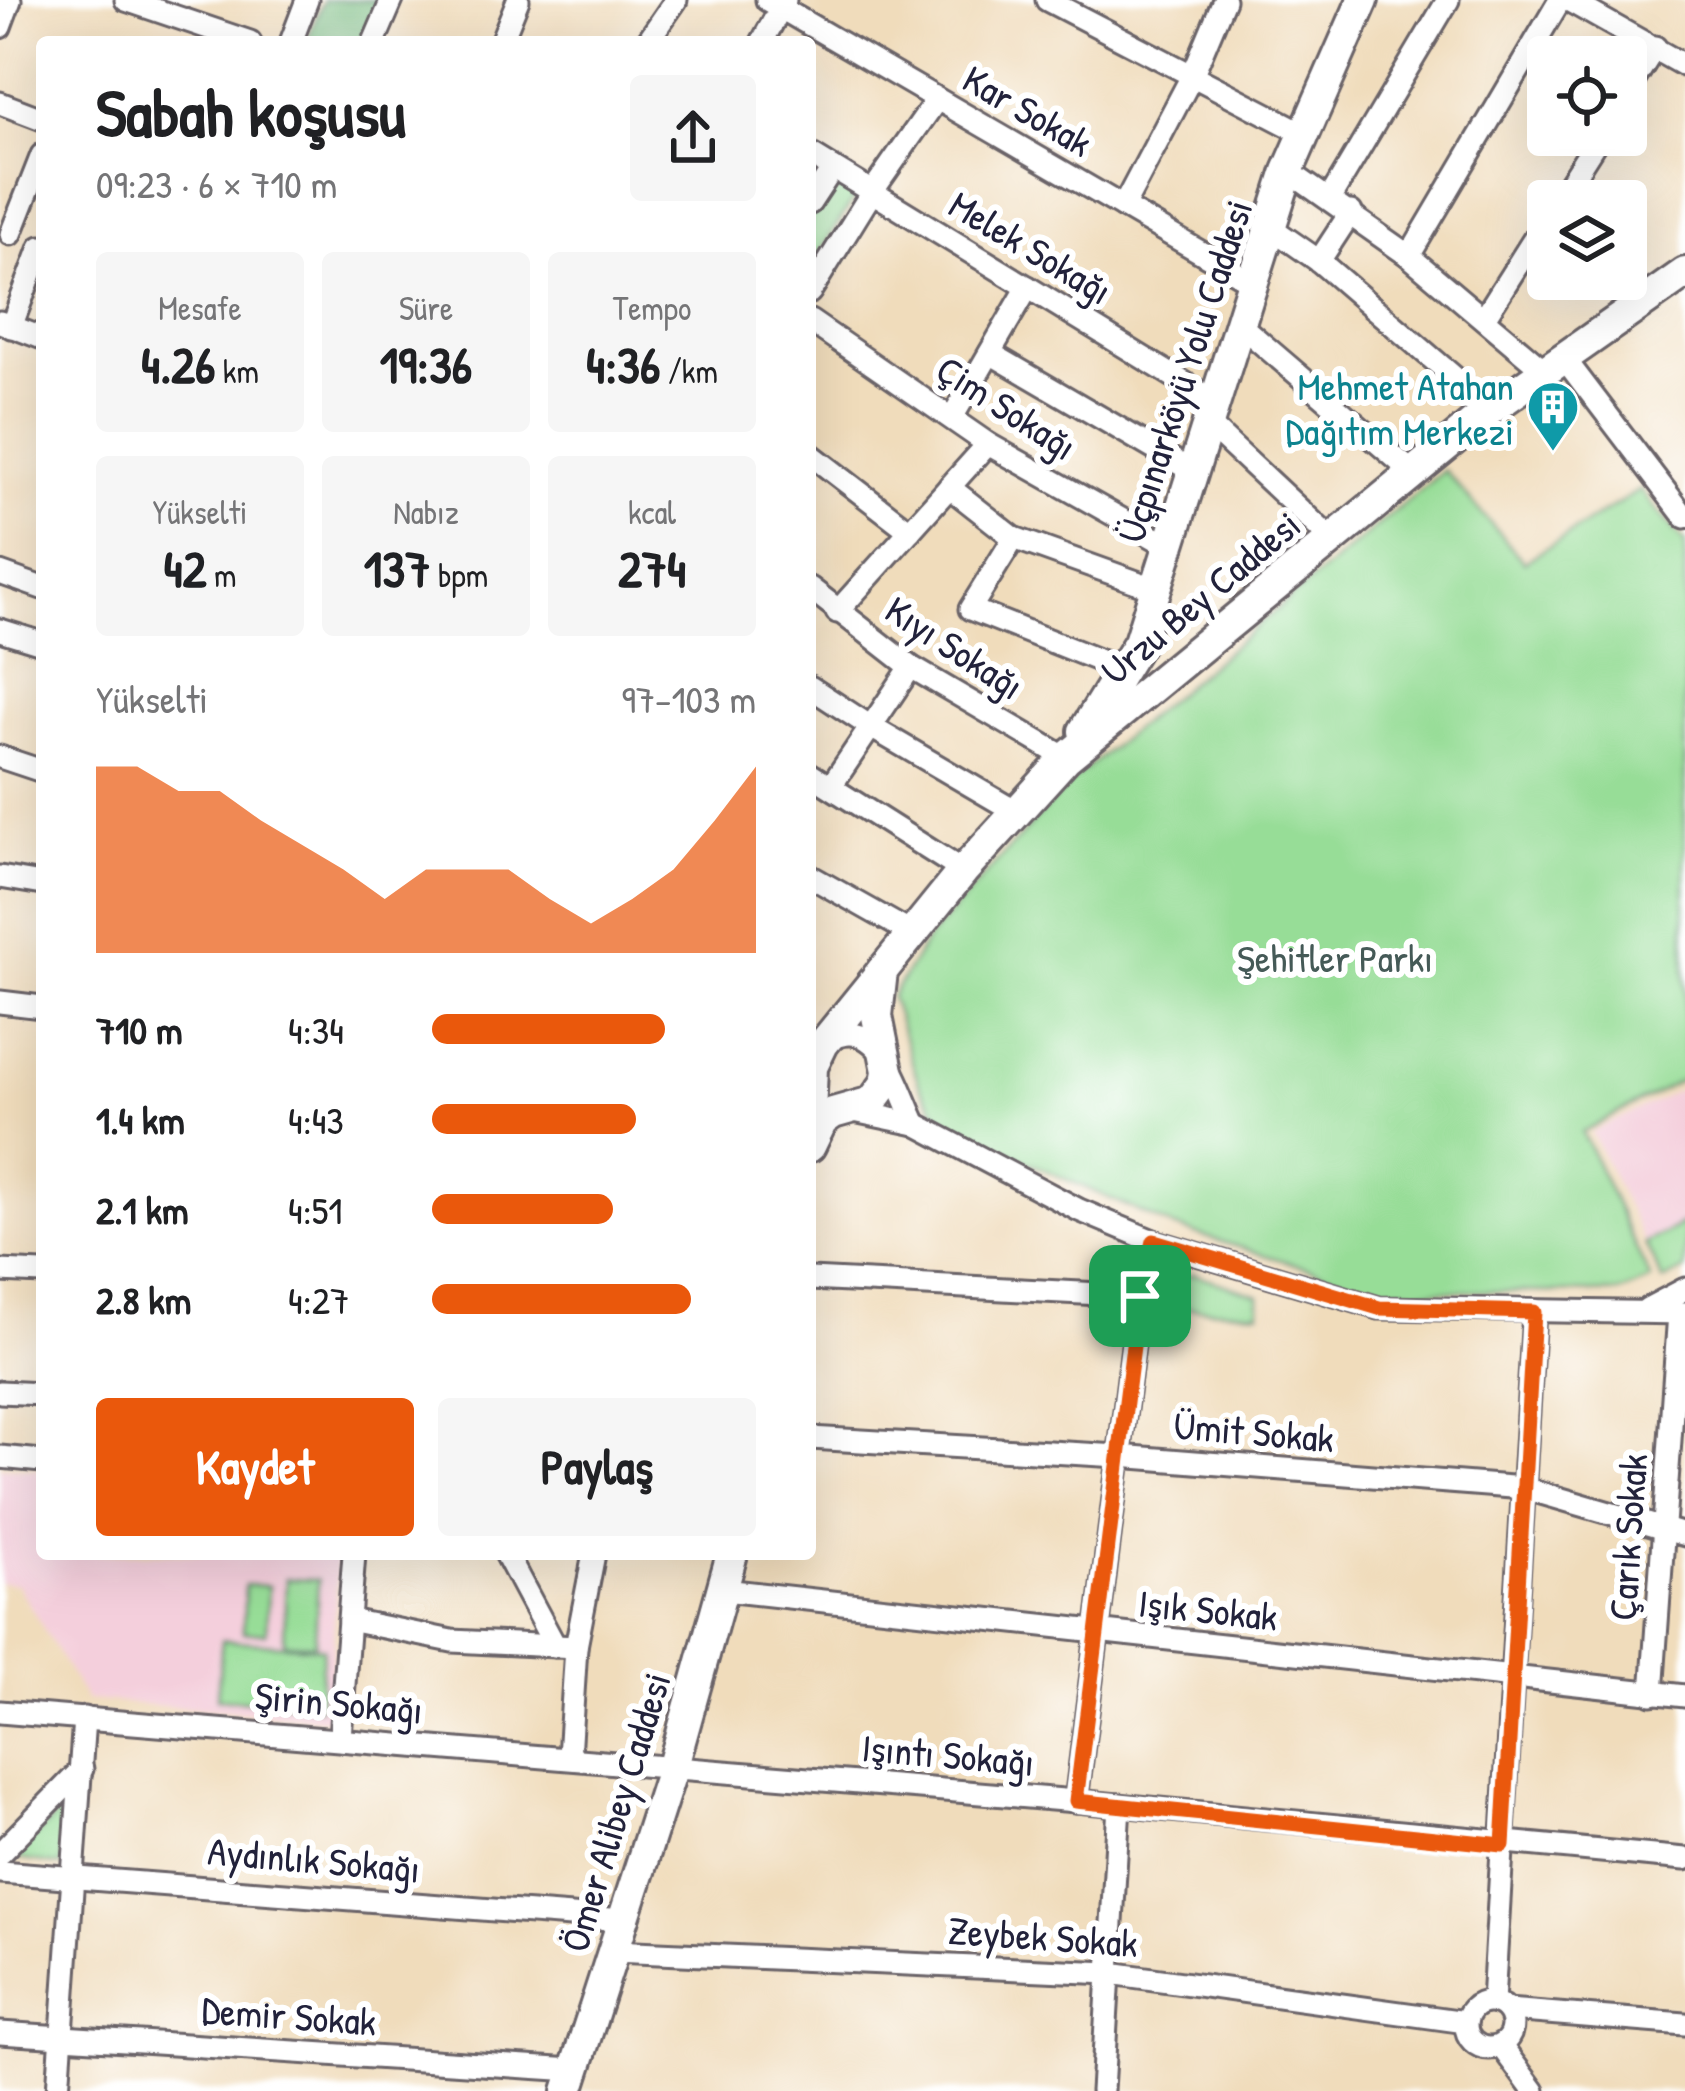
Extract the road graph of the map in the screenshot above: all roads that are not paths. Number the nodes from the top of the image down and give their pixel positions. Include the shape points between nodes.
1 (10, 0) edge
2 (126, 0) edge
3 (307, 0) edge
4 (392, 0) edge
5 (518, 0) edge
6 (676, 0) edge
7 (1047, 0) edge
8 (1224, 0) edge
9 (1363, 0) edge
10 (1448, 0) edge
11 (1564, 0) edge
12 (778, 2) edge
13 (187, 19) junction
14 (0, 28) edge
15 (180, 36) edge
16 (234, 36) edge
17 (293, 36) edge
18 (377, 36) edge
19 (503, 36) edge
20 (651, 36) edge
21 (764, 36) edge
22 (1655, 47) junction
23 (1647, 60) edge
24 (1685, 66) edge
25 (1192, 76) junction
26 (937, 99) junction
27 (0, 103) edge
28 (36, 117) edge
29 (1303, 133) junction
30 (816, 158) edge
31 (36, 168) edge
32 (832, 168) junction
33 (1288, 171) junction
34 (872, 192) junction
35 (816, 193) edge
36 (1330, 199) junction
37 (1124, 207) junction
38 (1351, 212) junction
39 (1270, 227) junction
40 (6, 232) edge
41 (36, 244) edge
42 (1527, 251) edge
43 (1409, 256) junction
44 (36, 260) edge
45 (1319, 261) junction
46 (1685, 273) edge
47 (816, 282) edge
48 (1252, 282) junction
49 (1028, 287) junction
50 (1484, 318) junction
51 (6, 324) edge
52 (1238, 324) junction
53 (816, 325) edge
54 (36, 336) edge
55 (989, 353) junction
56 (1554, 364) junction
57 (1491, 409) junction
58 (1211, 412) junction
59 (952, 416) junction
60 (988, 444) junction
61 (816, 459) edge
62 (1192, 471) junction
63 (1412, 472) junction
64 (949, 487) junction
65 (1677, 490) edge
66 (1685, 517) edge
67 (910, 531) junction
68 (1014, 538) junction
69 (1331, 539) junction
70 (1169, 546) junction
71 (0, 573) edge
72 (36, 586) edge
73 (1156, 589) junction
74 (816, 593) edge
75 (837, 612) junction
76 (0, 630) edge
77 (36, 641) edge
78 (911, 667) junction
79 (1123, 670) junction
80 (816, 691) edge
81 (871, 727) junction
82 (0, 757) edge
83 (1066, 758) junction
84 (36, 769) edge
85 (816, 777) edge
86 (831, 786) junction
87 (1018, 813) junction
88 (963, 871) junction
89 (0, 877) edge
90 (816, 879) edge
91 (36, 883) edge
92 (911, 933) junction
93 (882, 971) junction
94 (0, 1002) edge
95 (36, 1005) edge
96 (886, 1059) junction
97 (816, 1063) edge
98 (816, 1064) edge
99 (816, 1072) edge
100 (849, 1110) junction
101 (916, 1124) junction
102 (816, 1134) edge
103 (1154, 1241) junction
104 (0, 1271) edge
105 (36, 1273) edge
106 (816, 1279) edge
107 (1685, 1289) edge
108 (1140, 1296) junction
109 (1534, 1312) junction
110 (1641, 1312) junction
111 (1682, 1313) edge
112 (0, 1392) edge
113 (36, 1394) edge
114 (816, 1438) edge
115 (1119, 1456) junction
116 (0, 1457) edge
117 (36, 1460) edge
118 (1524, 1488) junction
119 (1675, 1531) edge
120 (354, 1560) edge
121 (510, 1560) edge
122 (592, 1560) edge
123 (731, 1560) edge
124 (724, 1590) junction
125 (349, 1620) junction
126 (1096, 1633) junction
127 (566, 1646) junction
128 (1513, 1678) junction
129 (1652, 1694) junction
130 (1685, 1696) edge
131 (0, 1712) edge
132 (84, 1718) junction
133 (340, 1738) junction
134 (569, 1757) junction
135 (673, 1766) junction
136 (82, 1769) junction
137 (1076, 1801) junction
138 (1119, 1805) junction
139 (1503, 1845) junction
140 (0, 1853) edge
141 (1685, 1859) edge
142 (0, 1872) edge
143 (73, 1876) junction
144 (623, 1920) junction
145 (613, 1951) junction
146 (1110, 1973) junction
147 (1500, 2006) junction
148 (1466, 2022) junction
149 (1685, 2024) edge
150 (0, 2033) edge
151 (61, 2036) junction
152 (1501, 2045) junction
153 (571, 2081) edge
154 (58, 2091) edge
155 (1102, 2091) edge
156 (1534, 2091) edge

1 - 14 street
2 - 13 street
3 - 17 street
4 - 18 street
5 - 19 street
6 - 20 street
7 - 25 street
8 - 25 street
9 - 29 main road, Üçpınarköyü Yolu Caddesi
10 - 36 street
11 - 22 street
11 - 43 street
12 - 21 street
12 - 26 street, Kar Sokak
13 - 15 street
13 - 16 street
22 - 23 street
22 - 24 street
25 - 29 street
25 - 37 street
26 - 34 street
26 - 37 street, Kar Sokak
27 - 28 street
29 - 33 main road, Üçpınarköyü Yolu Caddesi
30 - 32 street, Melek Sokağı
31 - 40 street
32 - 34 street, Melek Sokağı
32 - 35 street
33 - 36 street
33 - 39 main road, Üçpınarköyü Yolu Caddesi
34 - 47 street
34 - 49 street, Melek Sokağı
36 - 38 street
37 - 48 street, Kar Sokak
38 - 43 street
38 - 45 street
39 - 45 street
39 - 48 main road, Üçpınarköyü Yolu Caddesi
40 - 41 street
42 - 50 street
43 - 50 street
44 - 51 street
45 - 57 street
46 - 56 main road, Urzu Bey Caddesi
48 - 52 main road, Üçpınarköyü Yolu Caddesi
49 - 55 street
49 - 58 street, Melek Sokağı
50 - 56 street
51 - 54 street
52 - 58 main road, Üçpınarköyü Yolu Caddesi
52 - 63 street
53 - 59 street, Çim Sokağı
55 - 59 street
55 - 62 street
56 - 57 main road, Urzu Bey Caddesi
56 - 65 street
57 - 63 main road, Urzu Bey Caddesi
58 - 62 main road, Üçpınarköyü Yolu Caddesi
58 - 69 street, Melek Sokağı
59 - 60 street, Çim Sokağı
60 - 64 street
60 - 70 street, Çim Sokağı
61 - 67 street
62 - 70 main road, Üçpınarköyü Yolu Caddesi
63 - 69 main road, Urzu Bey Caddesi
64 - 67 street
64 - 68 street
65 - 66 street
67 - 75 street
68 - 73 street
68 - 79 street via 970,609
69 - 83 main road, Urzu Bey Caddesi
70 - 73 main road, Üçpınarköyü Yolu Caddesi
71 - 72 street
73 - 79 main road, Üçpınarköyü Yolu Caddesi
74 - 75 street, Kıyı Sokağı
75 - 78 street, Kıyı Sokağı
76 - 77 street
78 - 81 street
78 - 83 street, Kıyı Sokağı
79 - 83 main road, Üçpınarköyü Yolu Caddesi
80 - 81 street
81 - 86 street
81 - 87 street
82 - 84 street
83 - 87 main road, Urzu Bey Caddesi
85 - 86 street
86 - 88 street
87 - 88 main road, Urzu Bey Caddesi
88 - 92 main road, Urzu Bey Caddesi
89 - 91 street
90 - 92 street
92 - 93 main road, Urzu Bey Caddesi
93 - 96 main road via 878,1016
93 - 97 main road, Urzu Bey Caddesi
94 - 95 street
96 - 98 street via 871,1040 846,1034
96 - 100 main road via 881,1094
96 - 101 street
99 - 100 street via 827,1102
100 - 101 street
100 - 102 main road via 833,1113
101 - 103 street
103 - 108 street
103 - 109 street via 1379,1308
104 - 105 street
106 - 108 street
107 - 110 street
108 - 115 street
109 - 110 street
109 - 118 street
110 - 111 street
111 - 119 street, Çarık Sokak
112 - 113 street
114 - 115 street, Ümit Sokak
115 - 118 street, Ümit Sokak
115 - 126 street
116 - 117 street
118 - 119 street, Ümit Sokak
118 - 128 street
119 - 129 street, Çarık Sokak
120 - 125 street
121 - 127 street
122 - 127 street
123 - 124 main road, Ömer Alibey Caddesi
124 - 126 street, Işık Sokak
124 - 135 main road, Ömer Alibey Caddesi
125 - 127 street via 452,1641
125 - 133 street
126 - 128 street, Işık Sokak
126 - 137 street
127 - 134 street
128 - 129 street, Işık Sokak
128 - 139 street
129 - 130 street, Işık Sokak
131 - 132 street, Şirin Sokağı
132 - 133 street, Şirin Sokağı
132 - 136 street
133 - 134 street, Şirin Sokağı
134 - 135 street, Şirin Sokağı
135 - 137 street, Işıntı Sokağı
135 - 144 main road, Ömer Alibey Caddesi
136 - 140 street
136 - 143 street
137 - 138 street, Işıntı Sokağı
138 - 139 street, Işıntı Sokağı
138 - 146 street
139 - 141 street, Işıntı Sokağı
139 - 147 street
142 - 143 street, Aydınlık Sokağı
143 - 144 street, Aydınlık Sokağı
143 - 151 street
144 - 145 main road, Ömer Alibey Caddesi
145 - 146 street, Zeybek Sokak
145 - 153 main road, Ömer Alibey Caddesi
146 - 148 street, Zeybek Sokak
146 - 155 street
147 - 148 street via 1472,2009
147 - 149 street
147 - 152 street via 1513,2025
148 - 152 street via 1478,2046
150 - 151 street, Demir Sokak
151 - 153 street, Demir Sokak
151 - 154 street
152 - 156 street

